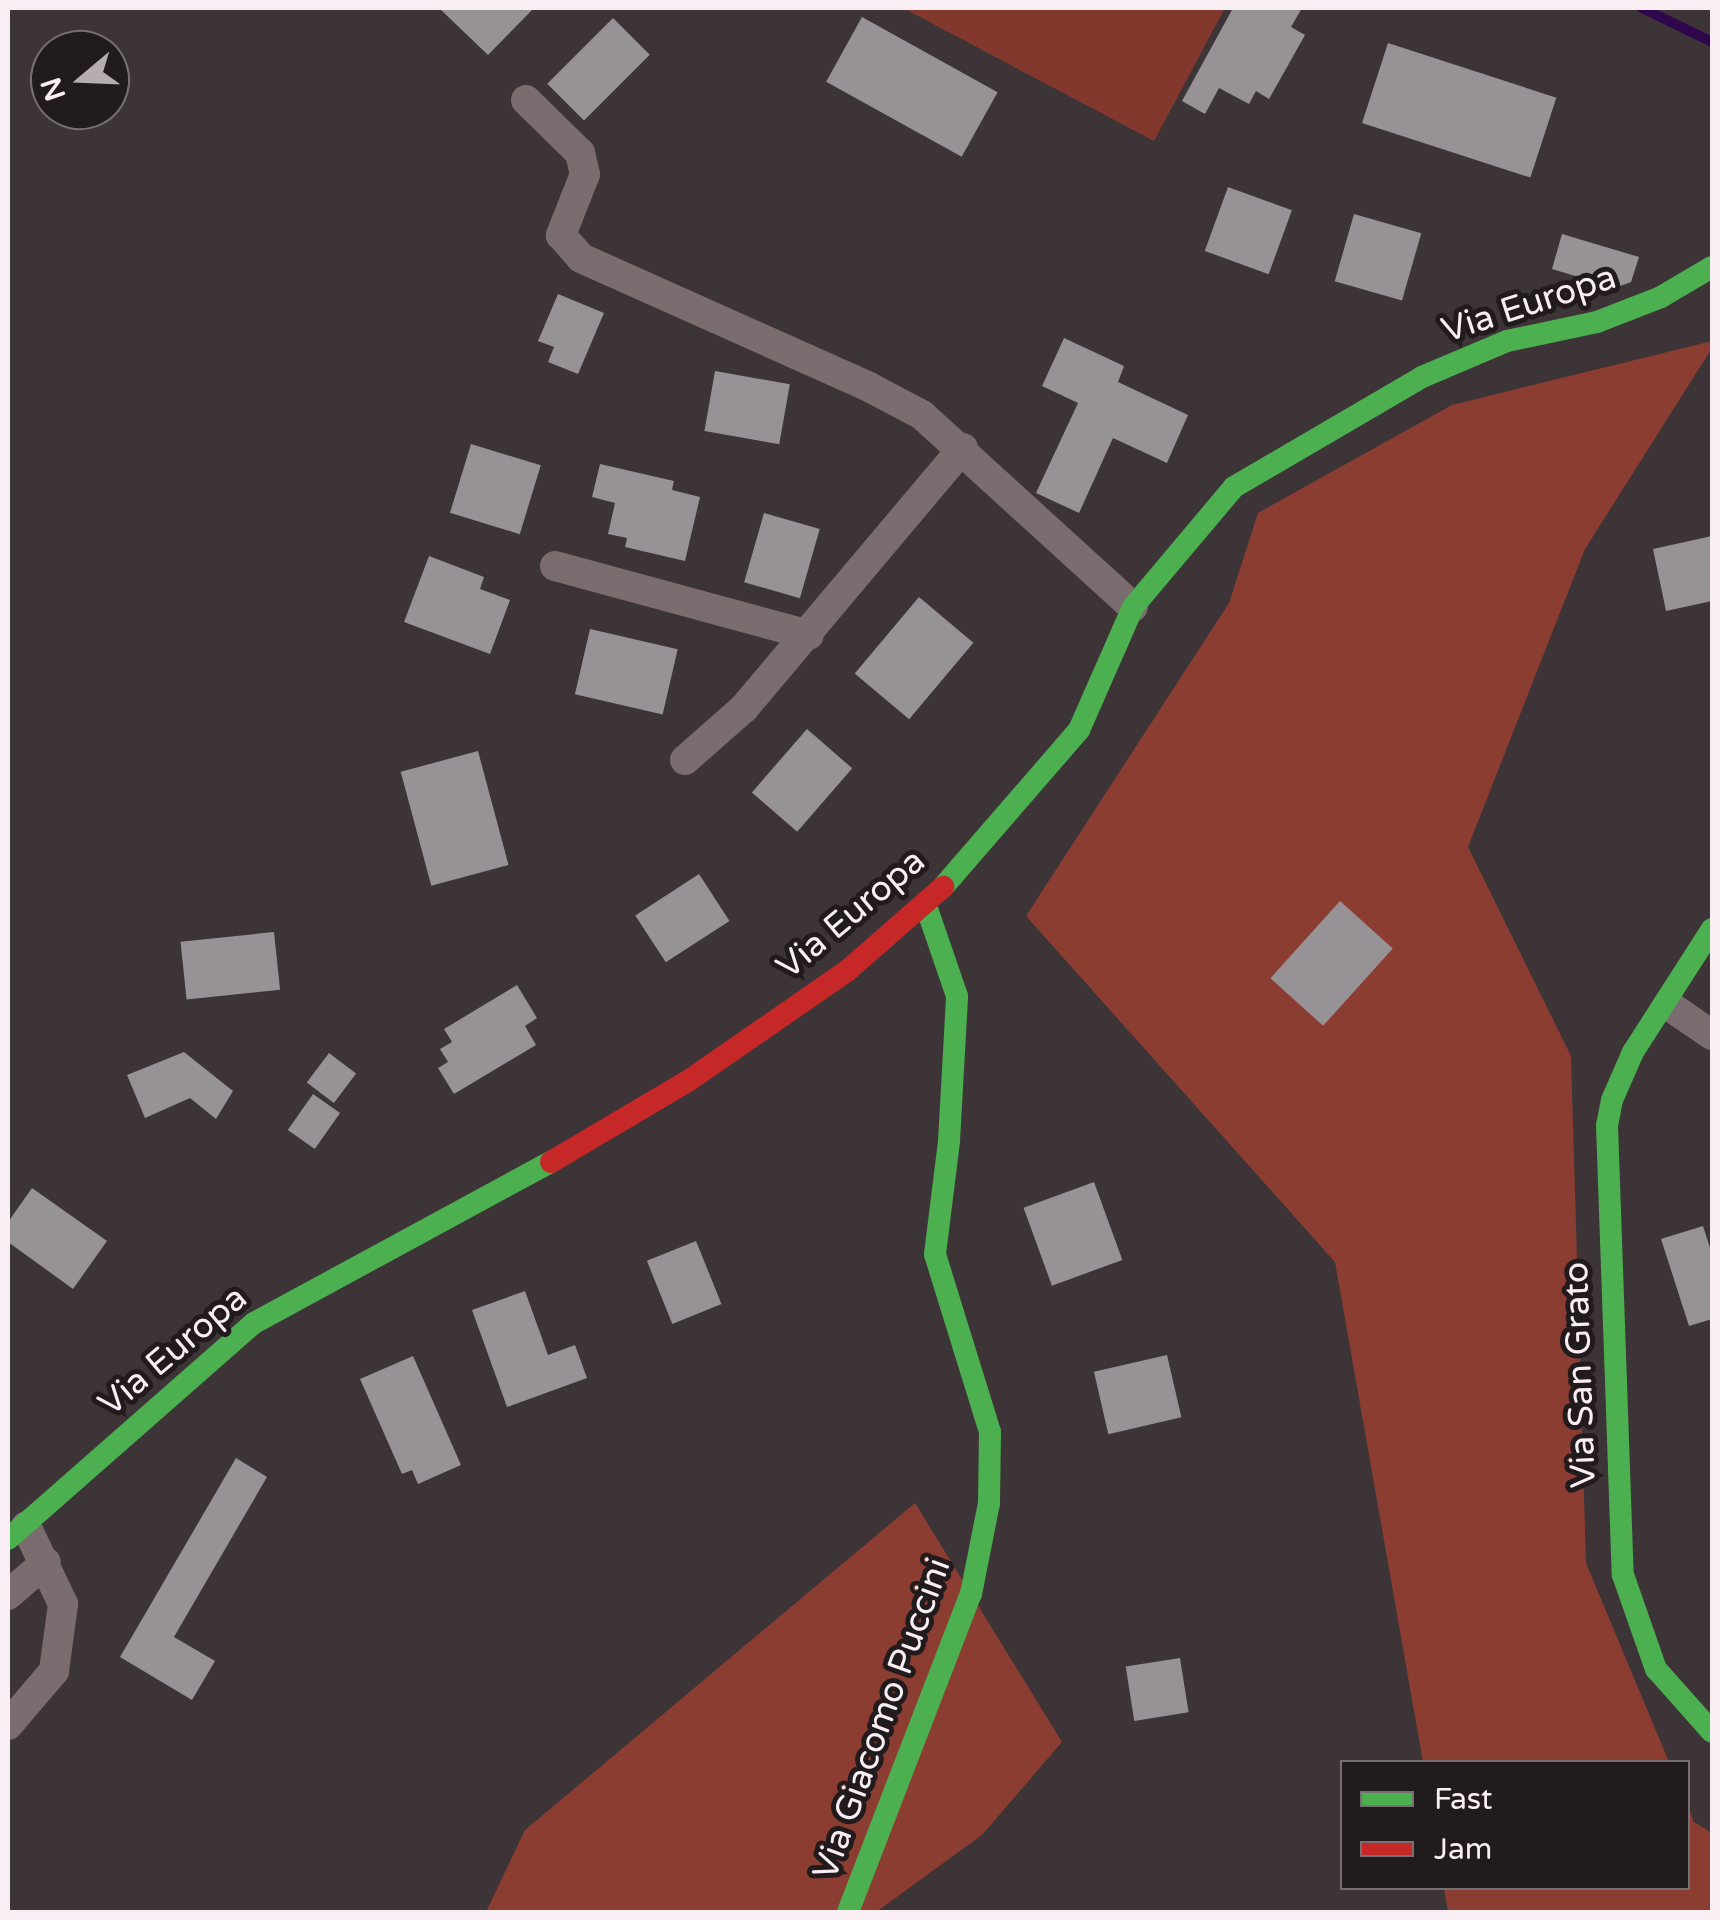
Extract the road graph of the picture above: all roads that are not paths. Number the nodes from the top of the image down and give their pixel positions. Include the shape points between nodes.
1 (526, 100) dead end
2 (1712, 267) edge
3 (963, 448) junction
4 (554, 566) dead end
5 (1134, 607) junction
6 (809, 635) junction
7 (685, 760) dead end
8 (926, 906) junction
9 (1712, 929) edge
10 (1668, 1005) junction
11 (1712, 1035) edge
12 (17, 1532) edge
13 (46, 1562) junction
14 (8, 1596) edge
15 (8, 1726) edge
16 (1712, 1732) edge
17 (848, 1912) edge

1 - 3 street via 580,153 585,174 561,235 581,258 868,387 922,415
2 - 5 street, Via Europa via 1597,322 1507,341 1422,377 1285,457 1234,487
3 - 5 street
3 - 6 street
4 - 6 street
5 - 8 street, Via Europa via 1079,730
6 - 7 street via 744,708
8 - 12 street, Via Europa via 847,971 688,1080 538,1170 254,1322
8 - 17 street, Via Giacomo Puccini via 957,996 935,1254 990,1432 990,1504 971,1594
9 - 10 street, Via San Grato
10 - 11 street
10 - 16 street, Via San Grato via 1633,1052 1607,1125 1623,1575 1656,1669
12 - 13 street
13 - 14 street
13 - 15 street via 63,1604 54,1670

